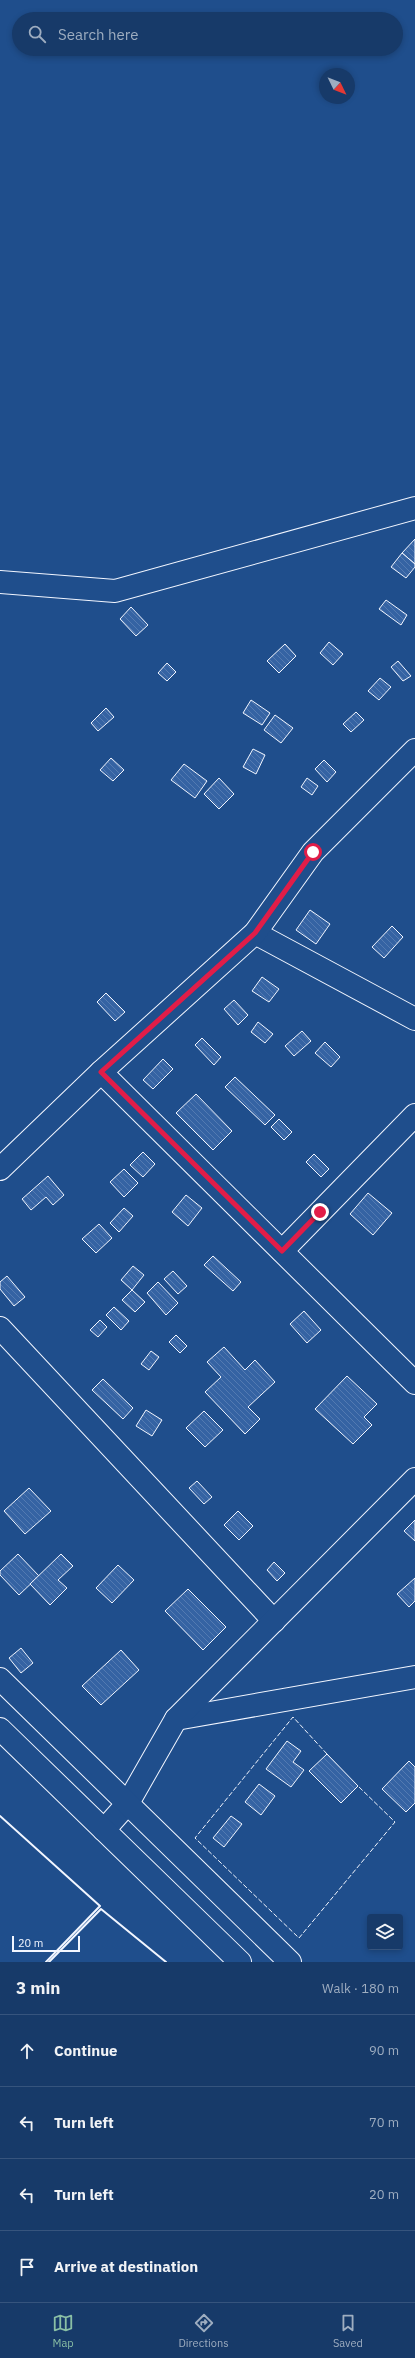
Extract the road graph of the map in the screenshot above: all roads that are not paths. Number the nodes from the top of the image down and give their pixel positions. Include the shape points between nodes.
1 (415, 508) edge
2 (0, 582) edge
3 (415, 750) edge
4 (255, 933) junction
5 (415, 1019) edge
6 (101, 1072) junction
7 (415, 1115) edge
8 (0, 1169) edge
9 (282, 1251) junction
10 (0, 1328) edge
11 (415, 1383) edge
12 (415, 1478) edge
13 (274, 1621) junction
14 (415, 1677) edge
15 (0, 1679) edge
16 (176, 1720) junction
17 (0, 1729) edge
18 (128, 1802) junction
19 (104, 1830) junction
20 (240, 1962) edge
21 (290, 1962) edge

1 - 2 street via 115,591
3 - 4 street via 313,852
4 - 5 street
4 - 6 street
6 - 8 street
6 - 9 street
7 - 9 street
9 - 11 street
10 - 13 street
12 - 13 street
13 - 16 street
14 - 16 street
15 - 18 street
16 - 18 street
17 - 19 street
18 - 19 street
18 - 21 street
19 - 20 street

